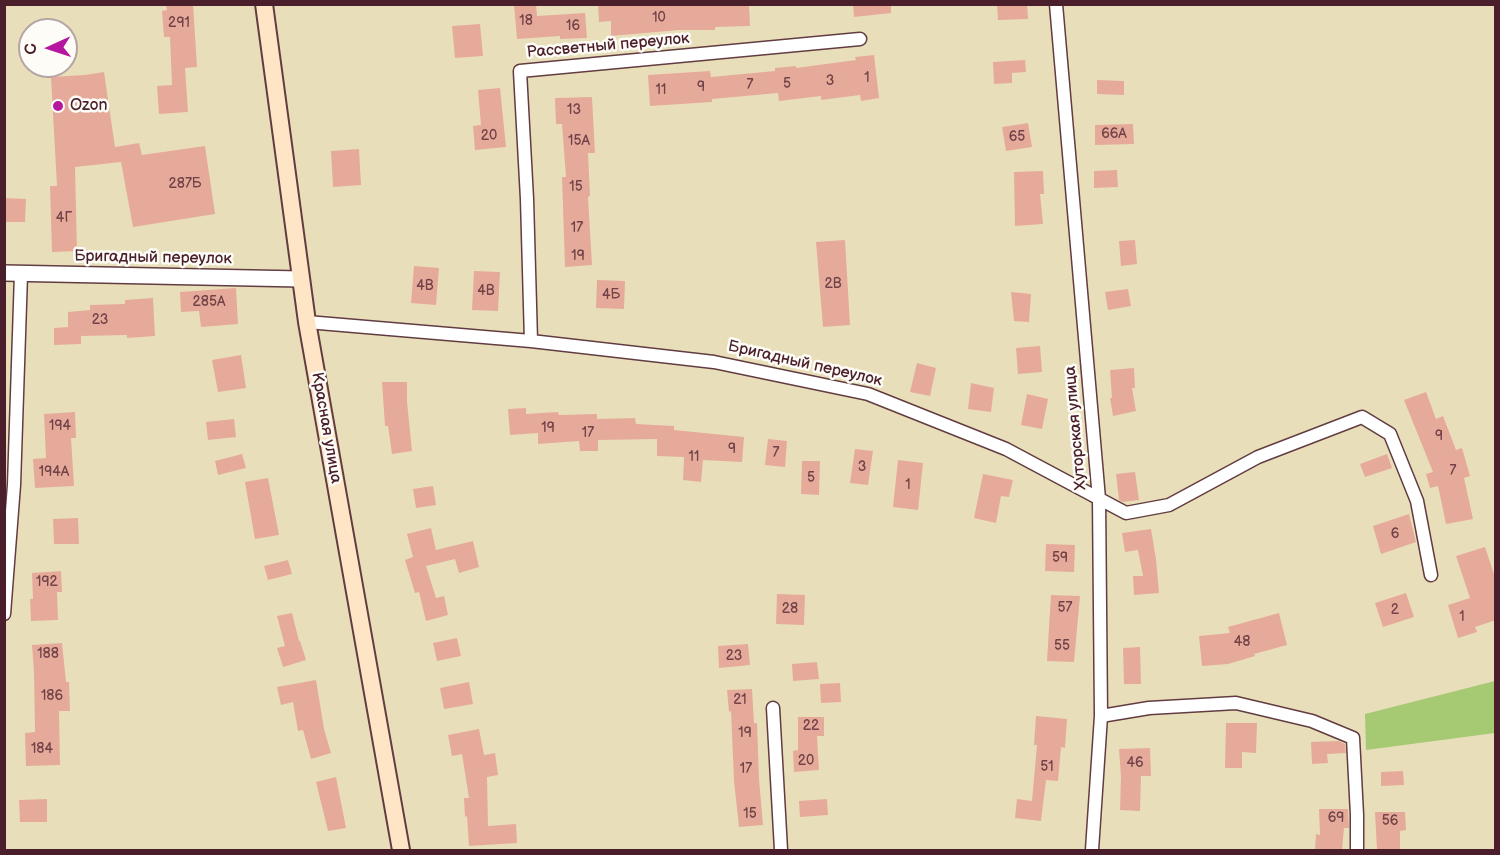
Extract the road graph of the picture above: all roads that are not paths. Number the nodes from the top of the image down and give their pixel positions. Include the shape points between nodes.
1 (264, 4) edge
2 (1056, 4) edge
3 (860, 39) dead end
4 (4, 273) edge
5 (21, 274) junction
6 (301, 279) junction
7 (308, 321) junction
8 (531, 341) junction
9 (1099, 499) junction
10 (1431, 575) dead end
11 (4, 615) edge
12 (773, 708) dead end
13 (1101, 716) junction
14 (401, 850) edge
15 (782, 850) edge
16 (1092, 850) edge
17 (1357, 850) edge

1 - 6 main road, Красная улица
2 - 9 street, Хуторская улица
3 - 8 street, Рассветный переулок via 520,71
4 - 5 street, Бригадный переулок
5 - 6 street, Бригадный переулок
5 - 11 street via 14,485
6 - 7 main road, Красная улица
7 - 8 street, Бригадный переулок
7 - 14 main road, Красная улица
8 - 9 street, Бригадный переулок via 714,362 868,394 1006,449
9 - 10 street, Бригадный переулок via 1126,513 1168,505 1258,457 1362,417 1390,434 1417,501
9 - 13 street, Хуторская улица
12 - 15 street
13 - 16 street, Хуторская улица
13 - 17 street via 1149,708 1236,703 1312,721 1353,738

